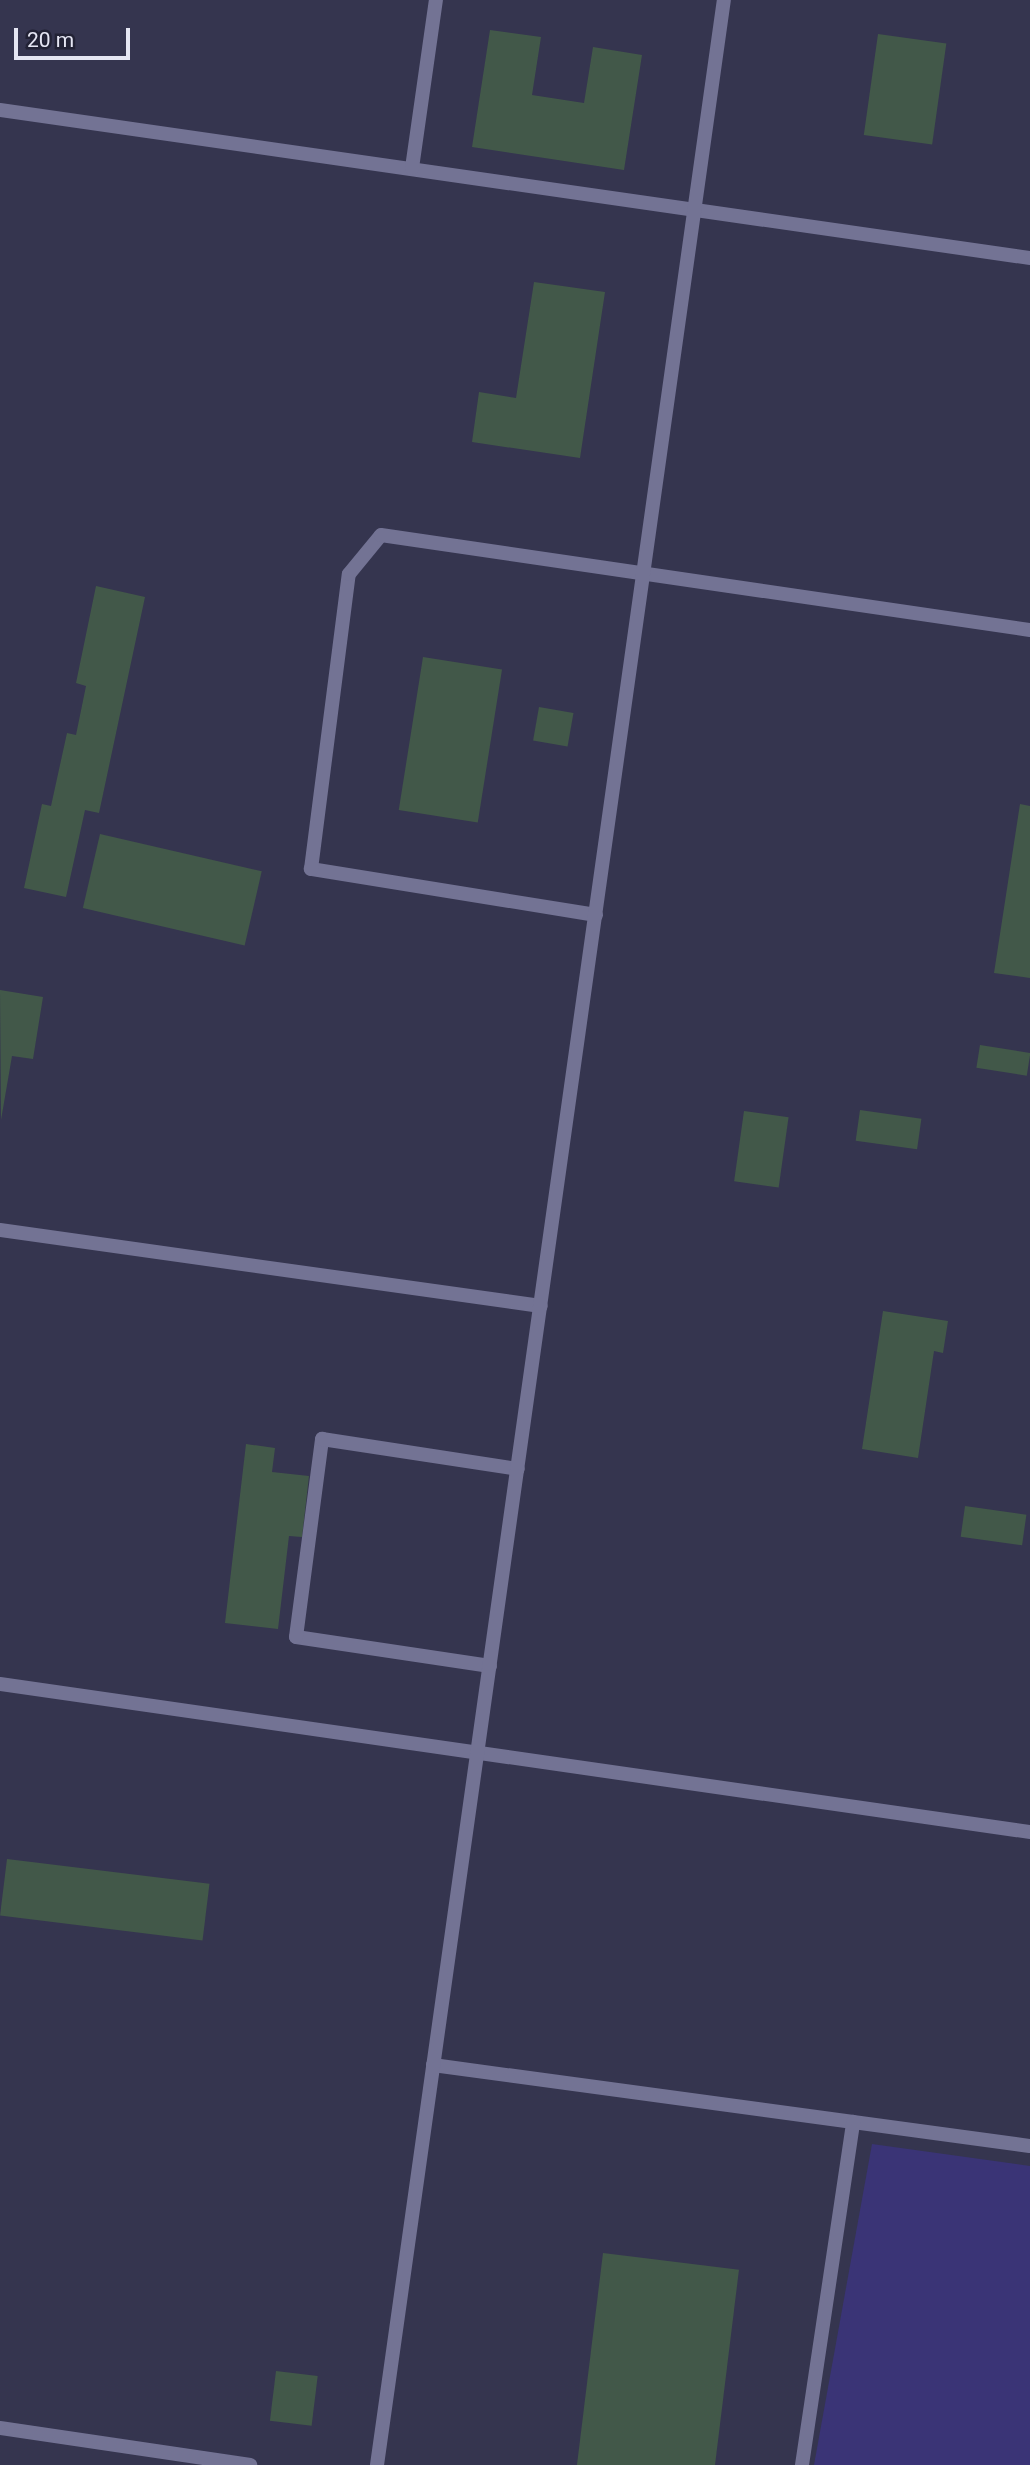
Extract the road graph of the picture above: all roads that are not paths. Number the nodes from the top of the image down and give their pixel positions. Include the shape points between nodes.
1 (436, 0) edge
2 (724, 0) edge
3 (0, 110) edge
4 (412, 168) junction
5 (695, 207) junction
6 (1030, 258) edge
7 (643, 576) junction
8 (1030, 630) edge
9 (596, 915) junction
10 (0, 1230) edge
11 (541, 1306) junction
12 (518, 1469) junction
13 (490, 1666) junction
14 (0, 1684) edge
15 (477, 1756) junction
16 (1030, 1832) edge
17 (433, 2065) junction
18 (853, 2122) junction
19 (1030, 2146) edge
20 (0, 2428) edge
21 (250, 2465) edge
22 (377, 2465) edge
23 (802, 2465) edge

1 - 4 lane
2 - 5 lane
3 - 4 lane
4 - 5 lane
5 - 6 lane
5 - 7 lane
7 - 8 lane
7 - 9 lane
7 - 9 lane via 381,535 349,574 311,869
9 - 11 lane
10 - 11 lane
11 - 12 lane
12 - 13 lane
12 - 13 lane via 322,1439 296,1637
13 - 15 lane
14 - 15 lane
15 - 16 lane
15 - 17 lane
17 - 18 lane
17 - 22 lane
18 - 19 lane
18 - 23 lane
20 - 21 lane

